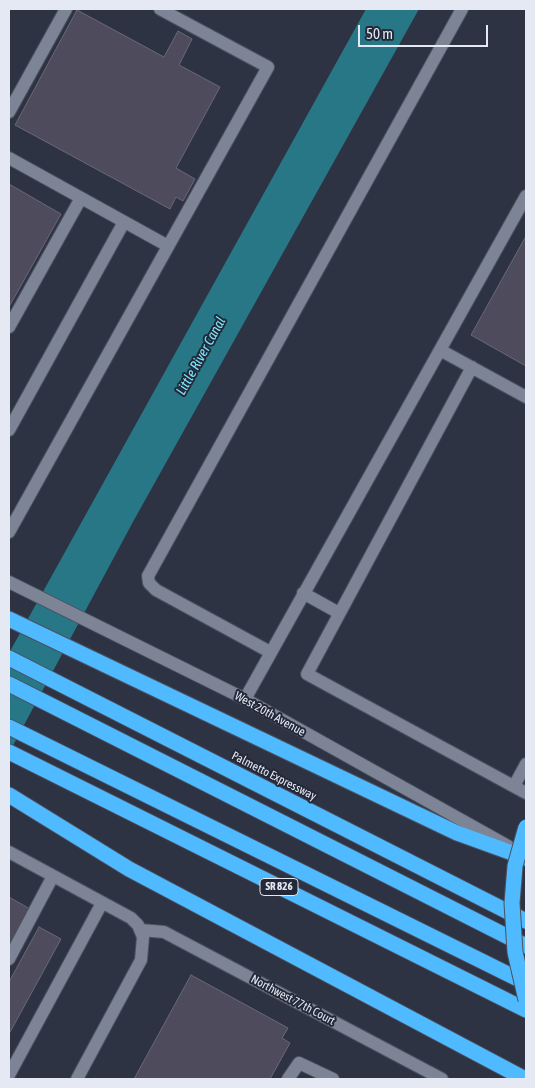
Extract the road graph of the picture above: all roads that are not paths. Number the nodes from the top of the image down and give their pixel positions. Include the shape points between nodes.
1 (66, 9) edge
2 (160, 9) edge
3 (462, 9) edge
4 (9, 112) edge
5 (9, 158) edge
6 (526, 196) edge
7 (81, 198) junction
8 (124, 222) junction
9 (168, 246) junction
10 (9, 327) edge
11 (440, 350) junction
12 (472, 367) junction
13 (526, 397) edge
14 (9, 430) edge
15 (10, 528) edge
16 (10, 583) edge
17 (303, 593) junction
18 (339, 614) junction
19 (9, 619) edge
20 (270, 652) junction
21 (9, 658) edge
22 (9, 684) edge
23 (245, 699) junction
24 (9, 727) edge
25 (9, 752) edge
26 (526, 764) edge
27 (514, 786) junction
28 (526, 793) edge
29 (12, 797) edge
30 (526, 828) edge
31 (9, 852) edge
32 (526, 857) edge
33 (53, 876) junction
34 (102, 903) junction
35 (526, 920) edge
36 (141, 930) junction
37 (526, 946) edge
38 (9, 959) edge
39 (526, 983) edge
40 (526, 1000) edge
41 (526, 1010) edge
42 (9, 1075) edge
43 (435, 1078) edge
44 (77, 1079) edge
45 (288, 1079) edge
46 (333, 1079) edge
47 (525, 1079) edge

1 - 4 street
2 - 9 street via 268,66
3 - 20 street via 148,576 156,590
5 - 7 street
6 - 11 street
7 - 8 street
7 - 10 street
8 - 9 street
8 - 14 street
9 - 15 street
11 - 12 street
11 - 17 street
12 - 13 street
12 - 18 street
16 - 23 street, West 20th Avenue
17 - 18 street
17 - 20 street
18 - 27 street via 307,674
19 - 32 highway via 457,833
20 - 23 street
21 - 35 highway, Palmetto Expressway
22 - 37 highway
23 - 32 street, West 20th Avenue
24 - 39 highway
25 - 41 highway, SR 826
26 - 27 street
27 - 28 street
29 - 47 highway via 129,869
30 - 40 highway, bridge via 516,866 512,903 515,952
31 - 33 street
33 - 34 street
33 - 38 street
34 - 36 street via 131,918
34 - 42 street
36 - 43 street, Northwest 77th Court via 164,932
36 - 44 street via 144,944 141,960
45 - 46 street via 299,1063

